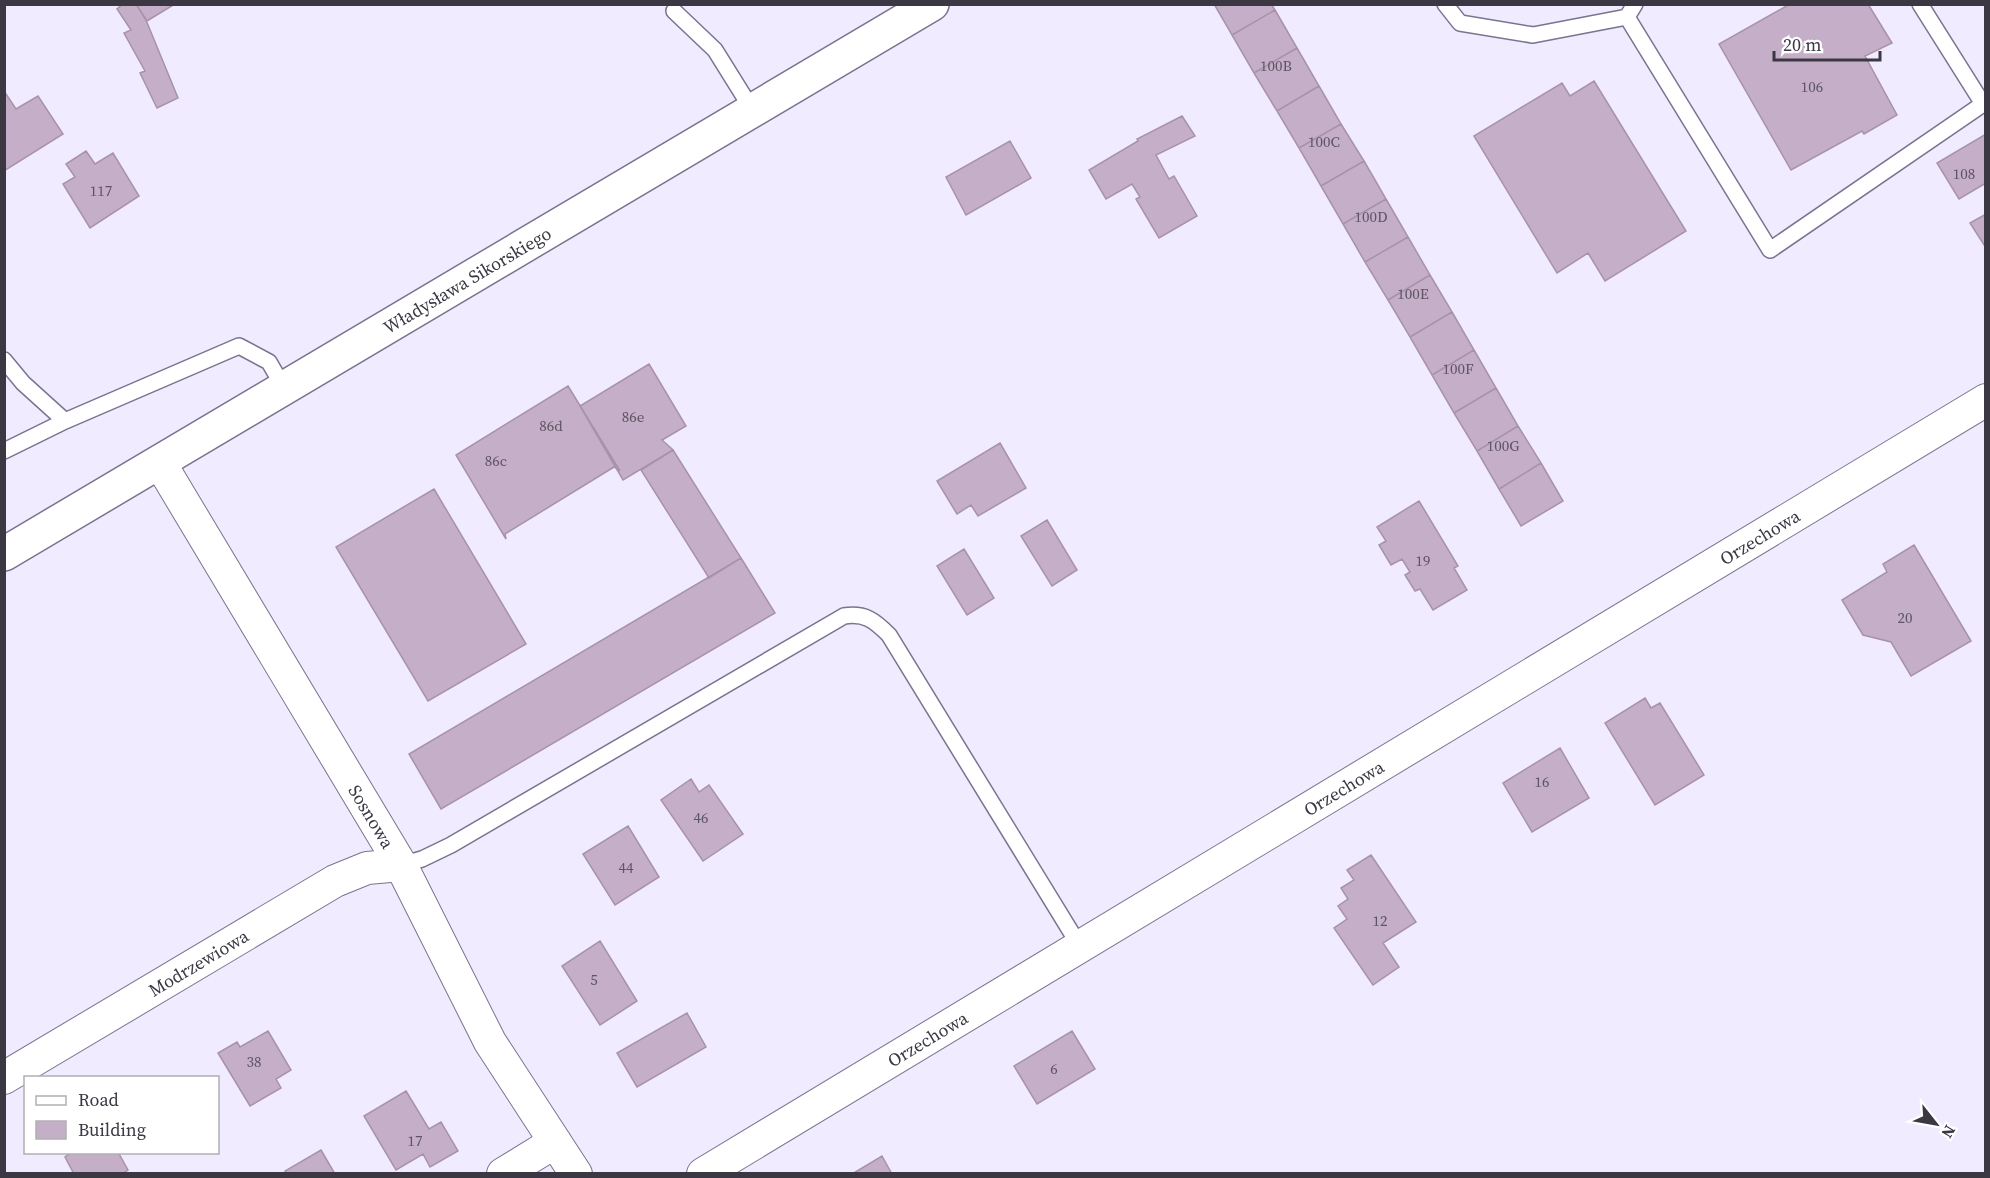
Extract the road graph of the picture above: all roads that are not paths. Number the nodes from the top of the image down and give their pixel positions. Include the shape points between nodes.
1 (932, 4) edge
2 (1444, 4) edge
3 (1920, 4) edge
4 (674, 11) dead end
5 (1631, 11) edge
6 (753, 111) junction
7 (4, 360) edge
8 (284, 388) junction
9 (1986, 400) edge
10 (65, 421) junction
11 (4, 451) edge
12 (160, 463) junction
13 (6, 550) edge
14 (400, 864) junction
15 (1079, 945) junction
16 (4, 1078) edge
17 (555, 1142) junction
18 (503, 1173) edge
19 (576, 1173) edge
20 (703, 1173) edge

1 - 6 main road, Władysława Sikorskiego
2 - 5 lane via 1460,24 1533,35
3 - 5 lane via 1983,104 1770,250
4 - 6 lane via 715,50
6 - 8 main road, Władysława Sikorskiego
7 - 10 lane
8 - 10 lane via 269,362 238,346
8 - 12 main road, Władysława Sikorskiego
9 - 15 street, Orzechowa
10 - 11 lane
12 - 13 main road, Władysława Sikorskiego
12 - 14 street, Sosnowa
14 - 15 lane via 451,845 844,616 856,614 868,616 889,635
14 - 16 street, Modrzewiowa via 367,868 335,881
14 - 17 street, Sosnowa via 490,1042
15 - 20 street, Orzechowa
17 - 18 street
17 - 19 street, Sosnowa

